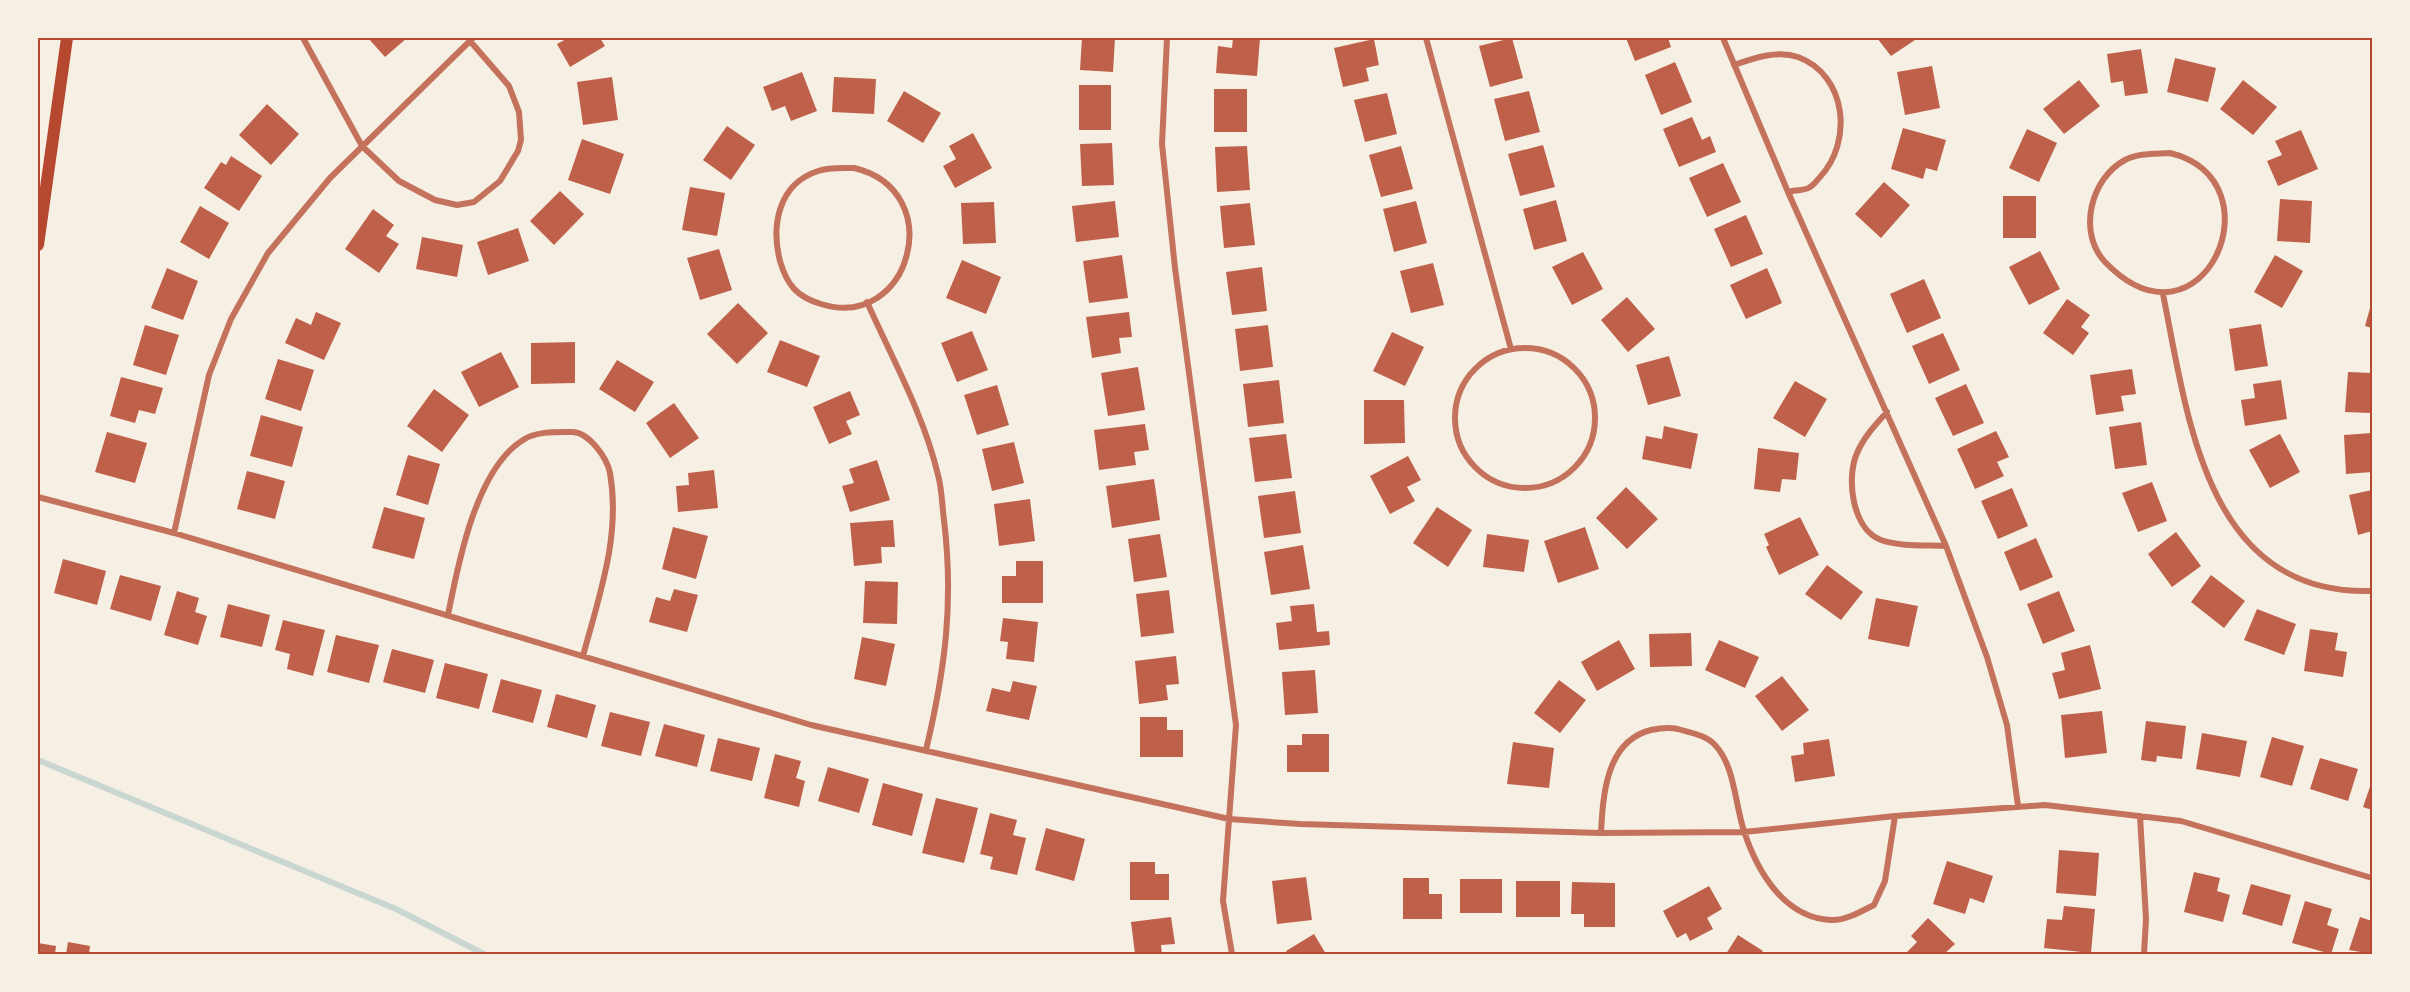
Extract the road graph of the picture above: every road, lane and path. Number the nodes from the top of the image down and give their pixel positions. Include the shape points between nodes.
1 (67, 38) edge
2 (303, 38) edge
3 (1167, 38) edge
4 (1426, 38) edge
5 (1723, 38) edge
6 (471, 39) edge
7 (1734, 65) junction
8 (362, 146) junction
9 (1788, 192) junction
10 (38, 244) edge
11 (2163, 294) junction
12 (867, 302) junction
13 (1511, 349) junction
14 (1887, 412) junction
15 (38, 497) edge
16 (174, 533) junction
17 (1946, 546) junction
18 (2373, 591) edge
19 (448, 615) junction
20 (583, 656) junction
21 (926, 750) junction
22 (2018, 806) junction
23 (1895, 816) junction
24 (2140, 816) junction
25 (1229, 819) junction
26 (1744, 832) junction
27 (1601, 833) junction
28 (2373, 878) edge
29 (1232, 954) edge
30 (2144, 954) edge

1 - 10 main road
2 - 8 street
3 - 25 street via 1162,144 1236,725
4 - 13 street
5 - 7 street
6 - 8 street
6 - 8 street via 509,86 519,112 518,151 500,181 474,202 457,205 435,200 399,181
7 - 9 street
7 - 9 street via 1762,55 1796,57 1813,65 1832,84 1841,116 1836,153 1829,168 1810,188
8 - 16 street via 268,253 231,319 209,375
9 - 14 street
11 - 11 street via 2193,283 2212,267 2224,241 2221,200 2213,178 2187,157 2170,153 2124,160 2102,180 2090,212 2094,246 2104,261 2136,286
11 - 18 street via 2188,421 2211,486 2238,531 2262,558 2323,588
12 - 12 street via 833,308 810,301 791,289 786,280 775,242 780,206 786,194 820,170 854,168 872,172 897,192 904,206 908,255 897,281
12 - 21 street via 911,399 938,475 948,553 948,638
13 - 13 street via 1490,357 1473,371 1461,389 1456,432 1464,452 1495,481 1516,488 1541,486 1563,477 1582,460 1593,439 1596,415 1591,391 1578,371 1558,356 1535,348
14 - 17 street
14 - 17 street via 1868,432 1856,454 1852,472 1858,514 1879,539
15 - 16 street
16 - 19 street
17 - 22 street via 1987,657 2007,725
19 - 20 street
19 - 20 street via 462,544 497,464 524,439 550,432 578,432 595,445 609,470 614,509 610,551
20 - 21 street via 811,725
21 - 25 street
22 - 23 street
22 - 24 street via 2045,805
23 - 26 street
23 - 26 street via 1886,881 1874,905 1832,921 1807,915 1785,902 1764,878
24 - 28 street via 2181,821
24 - 30 street via 2146,919
25 - 27 street
25 - 29 street via 1223,900
26 - 27 street
26 - 27 street via 1725,759 1715,745 1705,737 1661,727 1631,739 1617,754 1603,796

